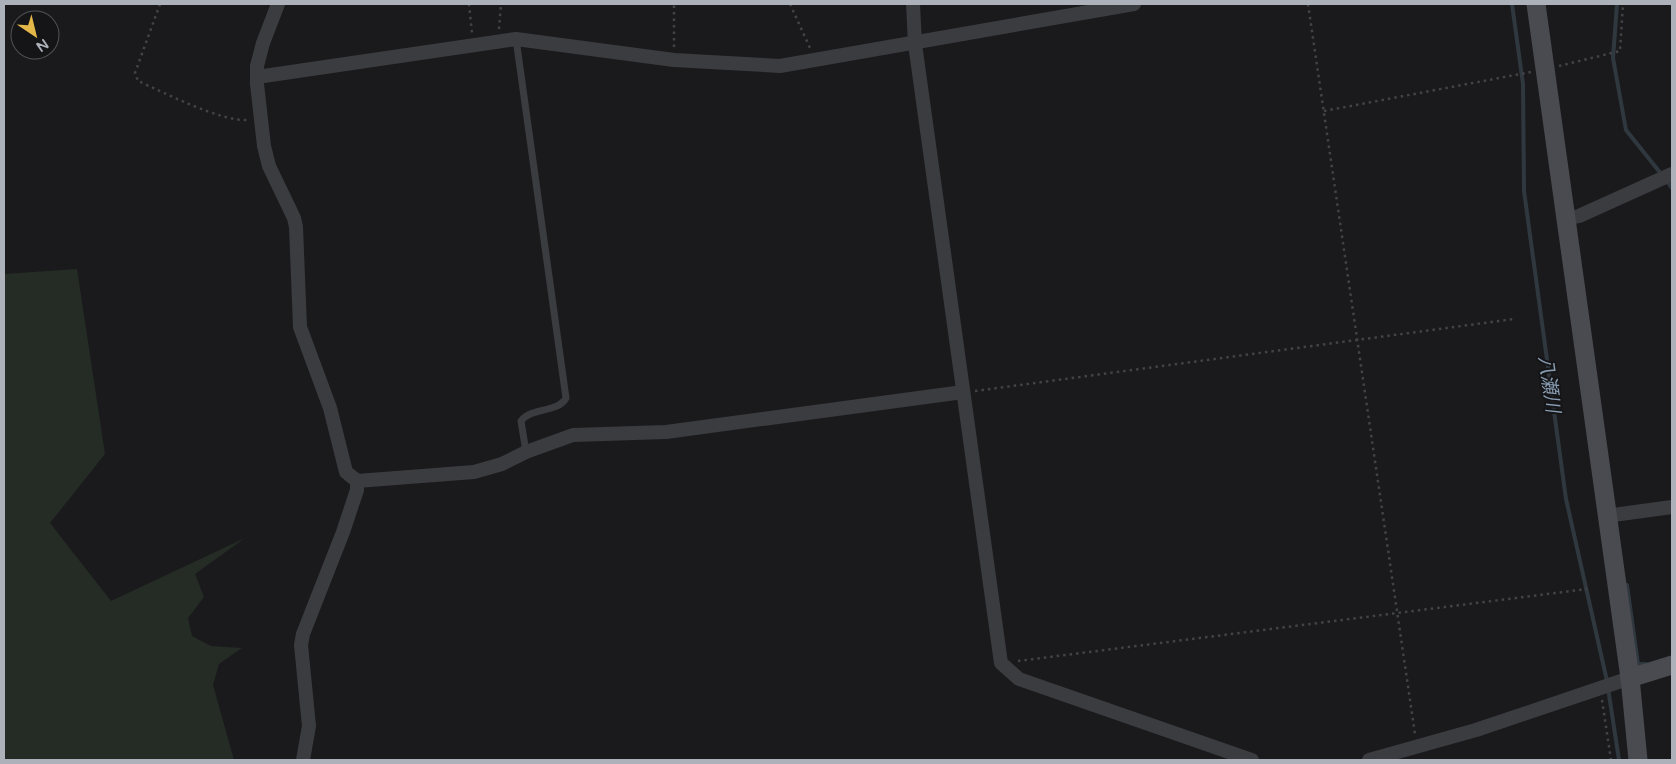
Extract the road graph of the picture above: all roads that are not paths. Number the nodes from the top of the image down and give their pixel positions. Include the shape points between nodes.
1 (278, 4) edge
2 (912, 4) edge
3 (1134, 4) edge
4 (1536, 4) edge
5 (516, 39) junction
6 (915, 44) junction
7 (256, 77) junction
8 (1672, 174) edge
9 (1565, 219) junction
10 (963, 392) junction
11 (526, 452) junction
12 (357, 481) junction
13 (1672, 507) edge
14 (1606, 516) junction
15 (1672, 666) edge
16 (1622, 681) junction
17 (303, 760) edge
18 (1252, 760) edge
19 (1369, 760) edge
20 (1638, 760) edge

1 - 7 street via 263,43
2 - 6 street
3 - 6 street
4 - 9 street
5 - 6 street via 674,60 780,66
5 - 7 street
5 - 11 lane via 566,398 560,404 528,415 521,421
6 - 10 street
7 - 12 street via 269,166 296,227 300,327 330,408 346,472
8 - 9 street via 1579,216
9 - 14 street
10 - 11 street via 666,432 573,434
10 - 18 street via 1001,663 1018,679
11 - 12 street via 502,464 474,472
12 - 17 street via 343,532 303,634 301,646 309,726
13 - 14 street
14 - 16 street
15 - 16 street
16 - 19 street via 1476,730
16 - 20 street

